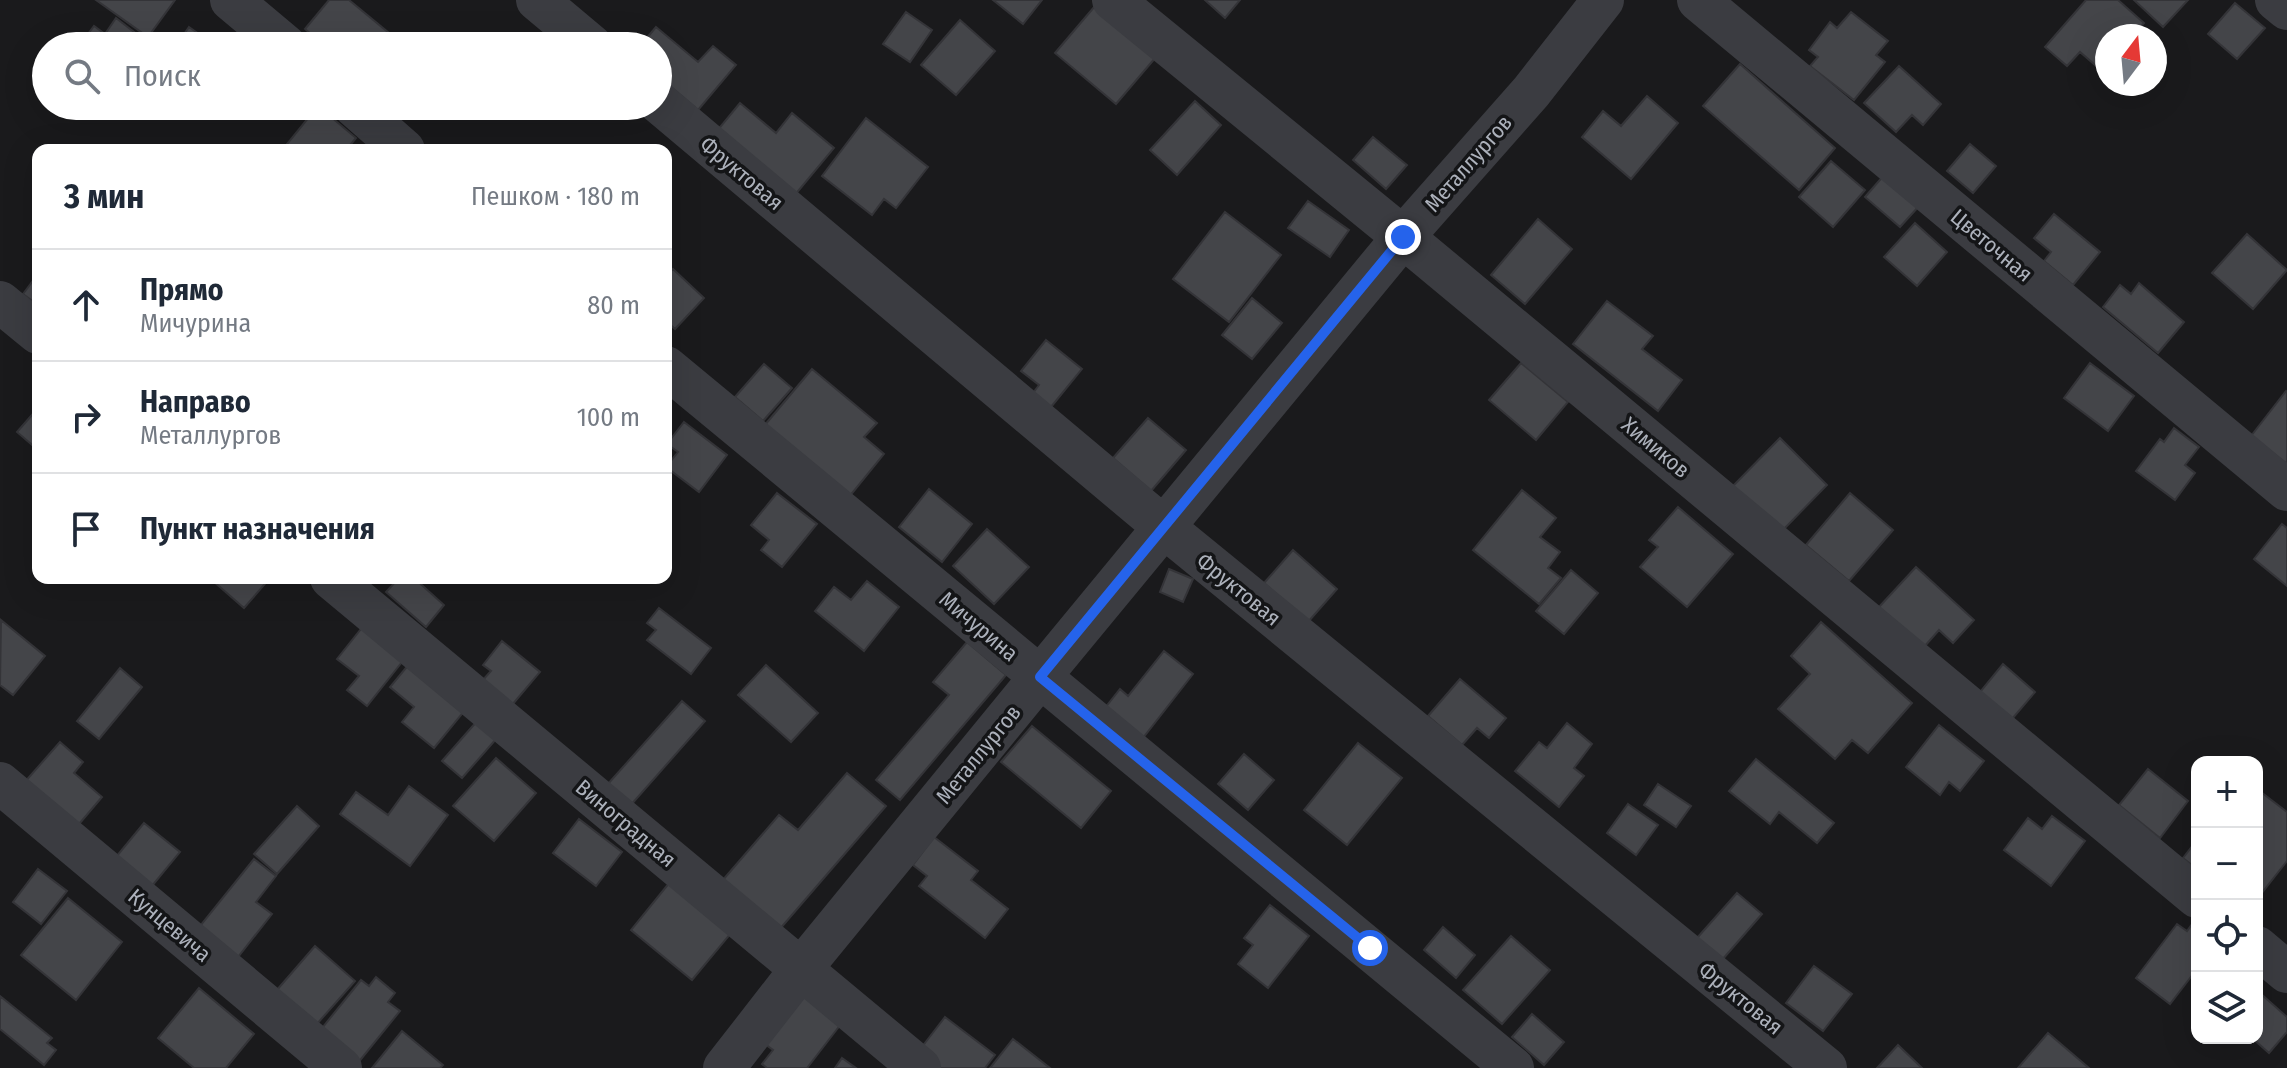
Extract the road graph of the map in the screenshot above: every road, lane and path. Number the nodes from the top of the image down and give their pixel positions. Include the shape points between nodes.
1 (231, 0) edge
2 (537, 0) edge
3 (1113, 0) edge
4 (1603, 0) edge
5 (1698, 0) edge
6 (2276, 0) edge
7 (2287, 9) edge
8 (269, 32) edge
9 (575, 32) edge
10 (672, 114) edge
11 (370, 120) edge
12 (397, 144) edge
13 (1403, 237) junction
14 (0, 302) edge
15 (32, 328) edge
16 (672, 372) edge
17 (2287, 490) edge
18 (1165, 528) junction
19 (338, 584) edge
20 (1040, 677) junction
21 (0, 783) edge
22 (2191, 892) edge
23 (2263, 952) edge
24 (801, 969) junction
25 (2287, 972) edge
26 (341, 1068) edge
27 (724, 1068) edge
28 (920, 1068) edge
29 (1513, 1068) edge
30 (1826, 1068) edge

1 - 8 street
2 - 9 street
3 - 13 street, Химиков
4 - 13 street, Металлургов via 1531,92
5 - 17 street, Цветочная
6 - 7 street
10 - 18 street, Фруктовая
11 - 12 street
13 - 18 street, Металлургов
13 - 22 street, Химиков
14 - 15 street
16 - 20 street, Мичурина
18 - 20 street, Металлургов
18 - 30 street, Фруктовая
19 - 24 street, Виноградная
20 - 24 street, Металлургов
20 - 29 street, Мичурина
21 - 26 street, Кунцевича
23 - 25 street
24 - 27 street, Металлургов
24 - 28 street, Виноградная

